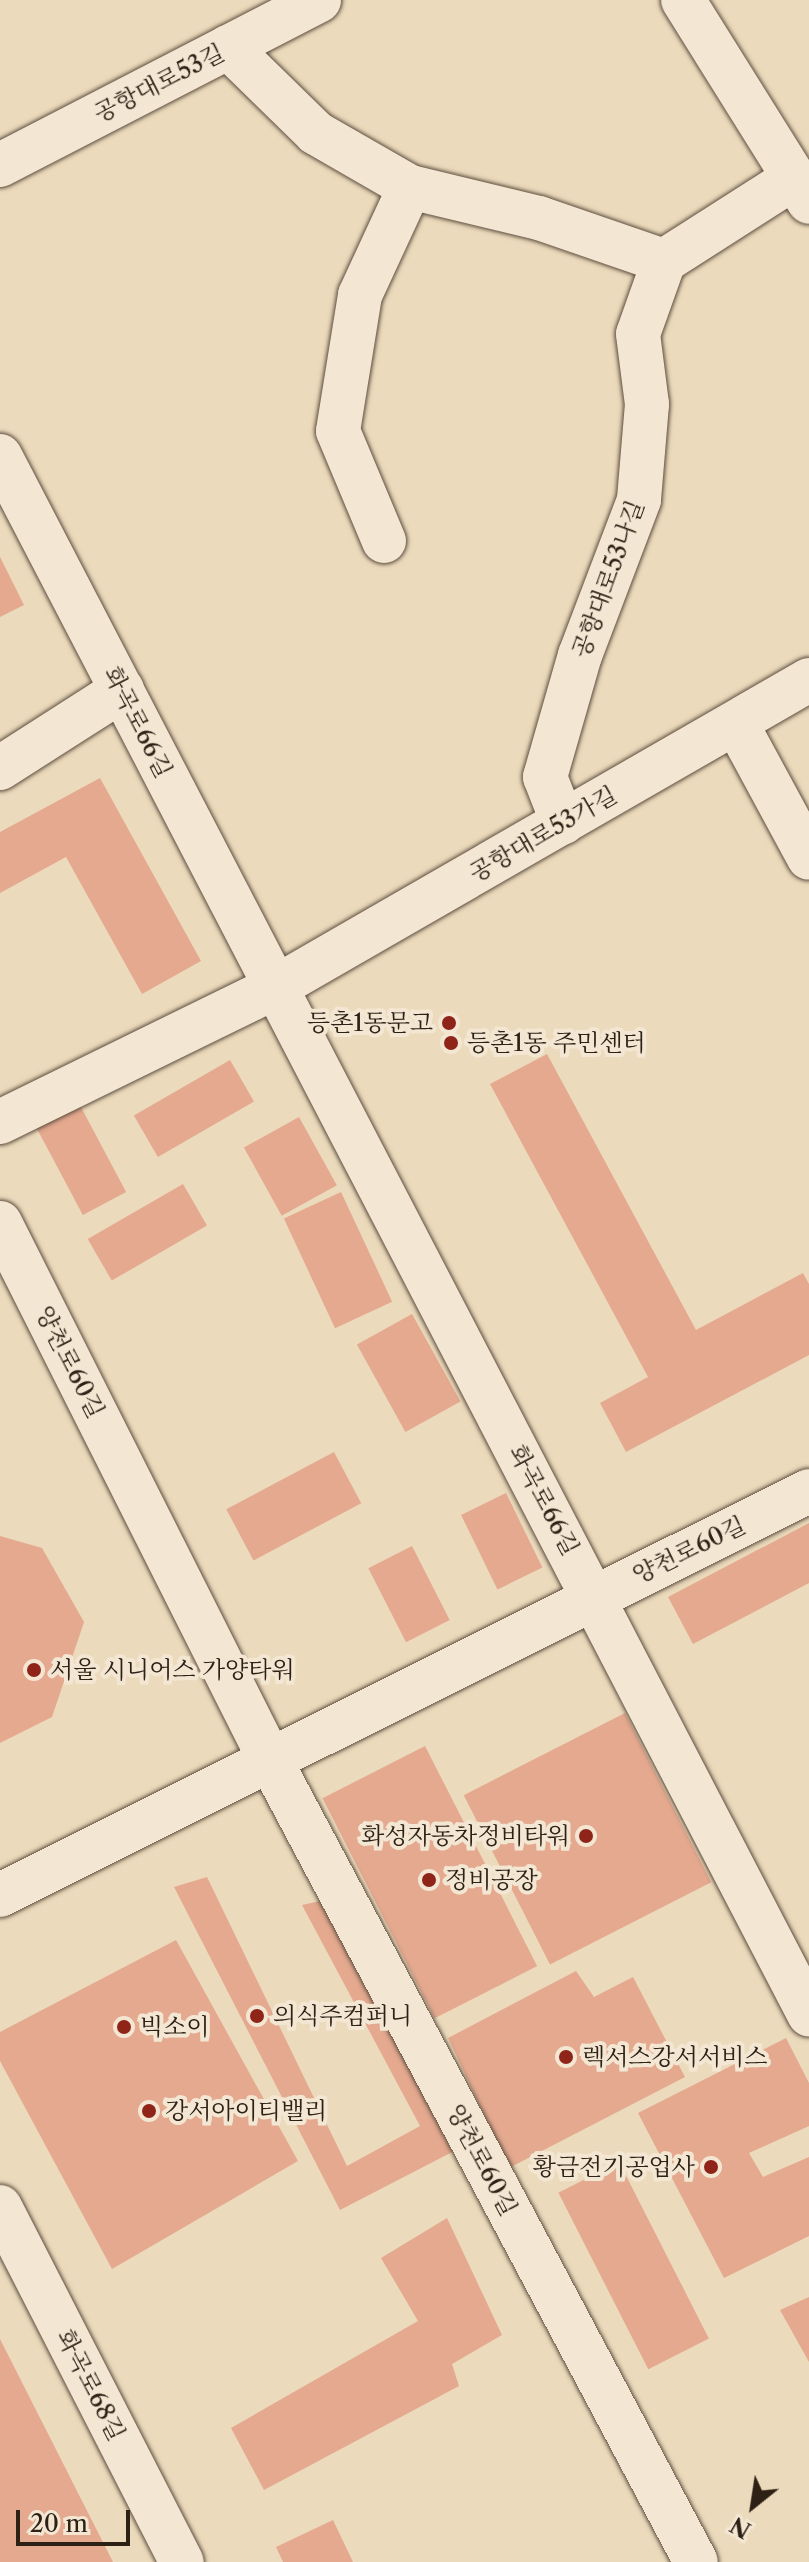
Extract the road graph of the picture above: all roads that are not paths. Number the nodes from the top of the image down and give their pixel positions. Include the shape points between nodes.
1 (319, 0) edge
2 (683, 0) edge
3 (228, 47) junction
4 (0, 165) edge
5 (410, 187) junction
6 (802, 190) edge
7 (664, 261) junction
8 (0, 456) edge
9 (384, 541) dead end
10 (809, 680) edge
11 (122, 690) junction
12 (736, 723) junction
13 (0, 768) edge
14 (796, 807) edge
15 (563, 823) junction
16 (809, 858) edge
17 (276, 987) junction
18 (0, 1122) edge
19 (0, 1223) edge
20 (809, 1491) edge
21 (595, 1597) junction
22 (269, 1758) junction
23 (0, 1895) edge
24 (809, 2014) edge
25 (0, 2207) edge
26 (182, 2562) edge
27 (696, 2562) edge

1 - 3 street, 공항대로53길
2 - 6 street
3 - 4 street, 공항대로53길
3 - 5 street via 316,133
5 - 7 street via 539,218
5 - 9 street via 360,295 338,431
6 - 7 street
7 - 15 street, 공항대로53나길 via 638,334 647,404 639,500 580,655 545,777
8 - 11 street, 화곡로66길
10 - 12 street, 공항대로53가길
11 - 13 street
11 - 17 street, 화곡로66길
12 - 14 street
12 - 15 street, 공항대로53가길
14 - 16 street
15 - 17 street, 공항대로53가길
17 - 18 street
17 - 21 street, 화곡로66길
19 - 22 street, 양천로60길
20 - 21 street, 양천로60길
21 - 22 street, 양천로60길
21 - 24 street, 화곡로66길
22 - 23 street, 양천로60길
22 - 27 street, 양천로60길
25 - 26 street, 화곡로68길

